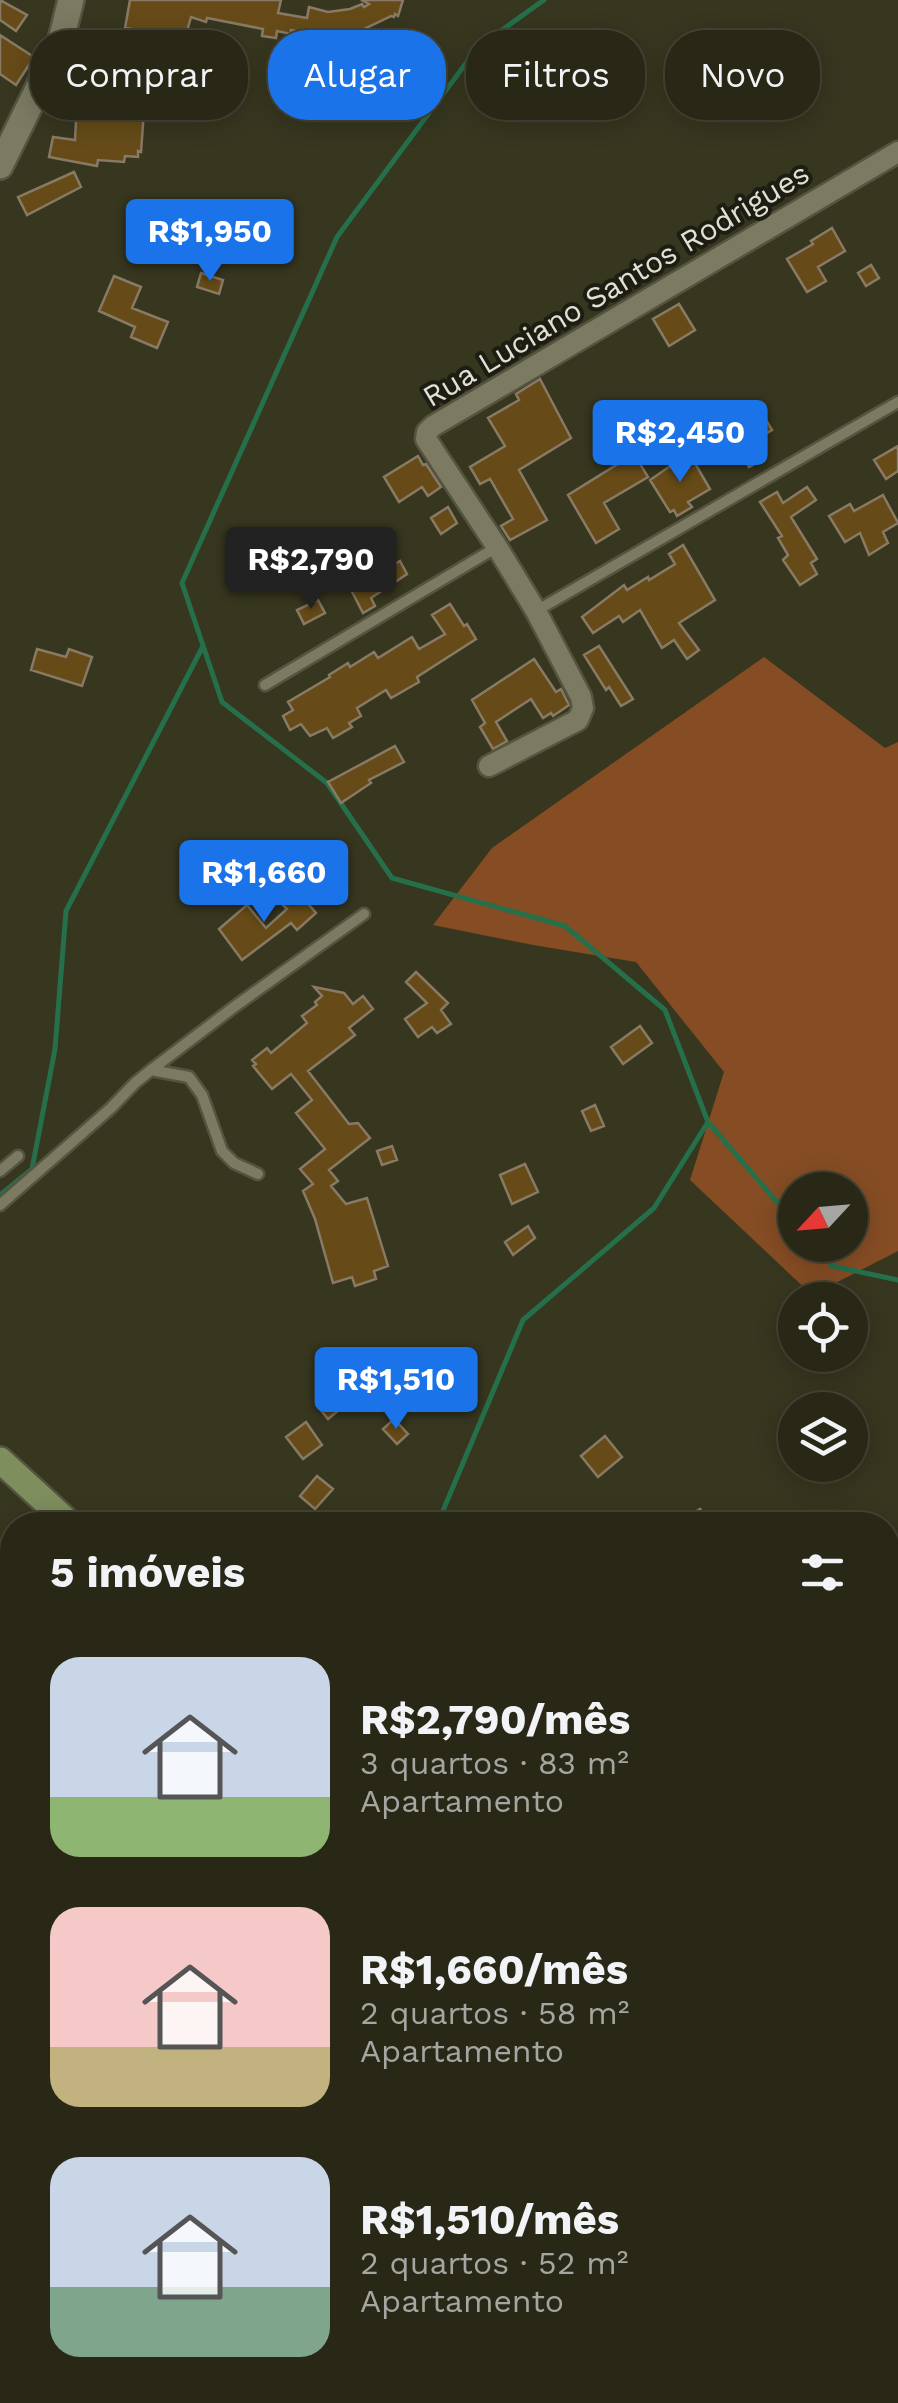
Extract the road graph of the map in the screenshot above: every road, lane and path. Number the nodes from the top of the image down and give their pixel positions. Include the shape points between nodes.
1 (71, 0) edge
2 (898, 152) edge
3 (0, 166) edge
4 (898, 402) edge
5 (497, 547) junction
6 (536, 611) junction
7 (265, 686) dead end
8 (489, 766) dead end
9 (364, 914) dead end
10 (151, 1070) junction
11 (18, 1156) dead end
12 (0, 1171) edge
13 (258, 1174) dead end
14 (0, 1205) edge
15 (0, 1460) edge
16 (57, 1512) edge

1 - 3 street via 60,44
2 - 5 street, Rua Luciano Santos Rodrigues via 433,426 426,438
4 - 6 lane
5 - 6 street, Rua Luciano Santos Rodrigues
5 - 7 lane
6 - 8 street, Rua Luciano Santos Rodrigues via 583,708 578,720
9 - 10 lane
10 - 13 lane via 189,1077 222,1151
10 - 14 lane
11 - 12 lane
15 - 16 main road

